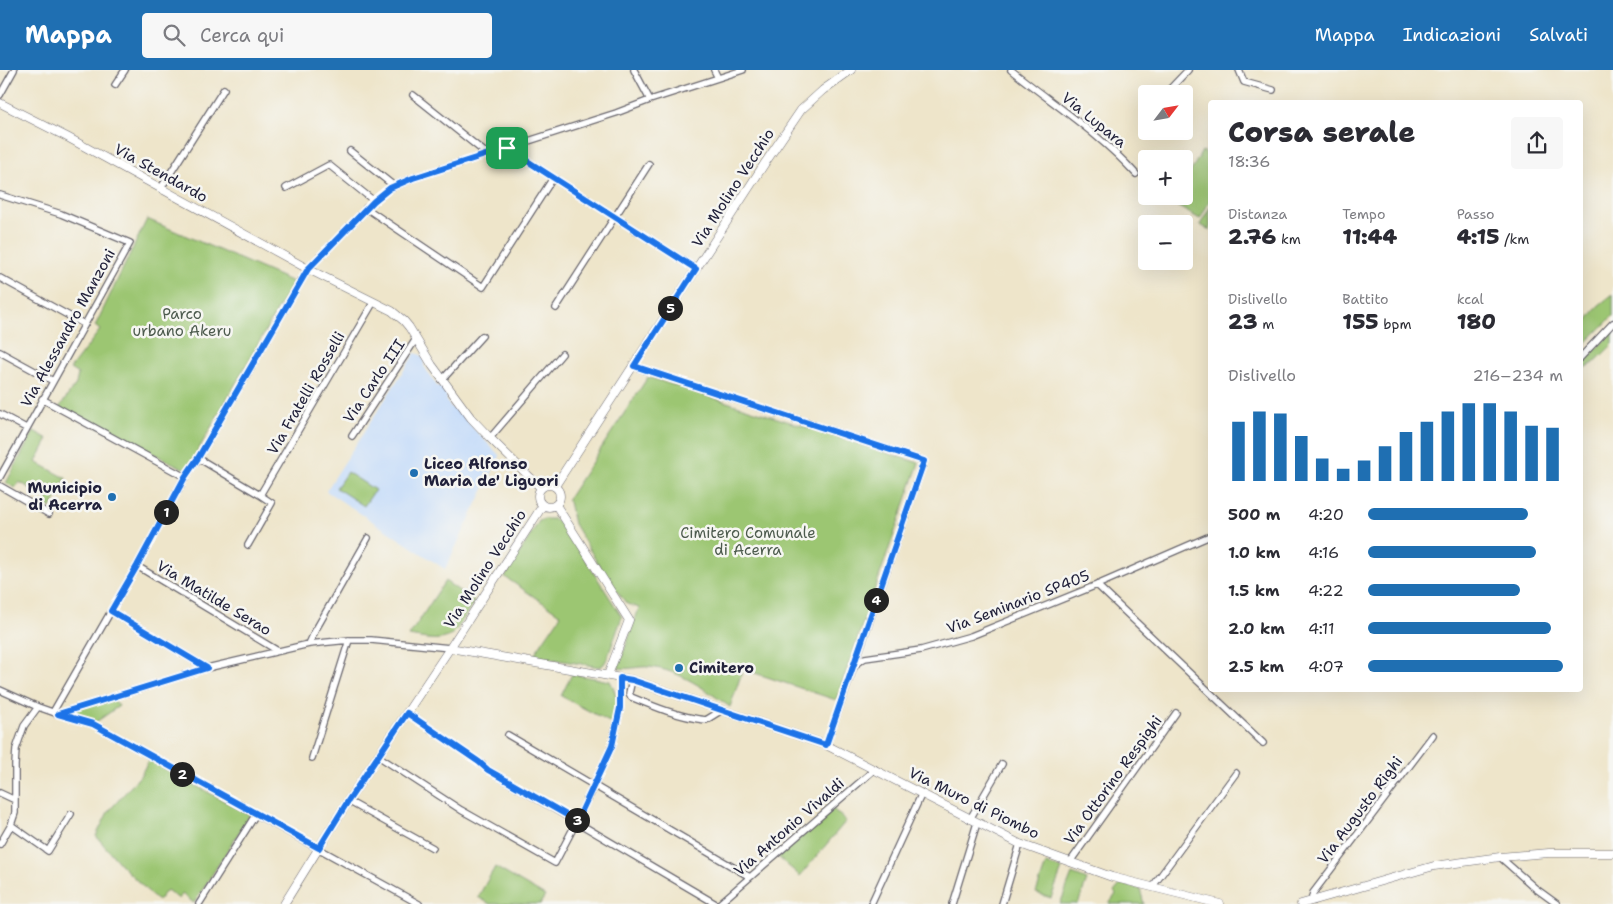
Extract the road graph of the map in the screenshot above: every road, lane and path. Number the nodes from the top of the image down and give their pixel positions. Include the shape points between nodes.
1 (14, 70) edge
2 (125, 70) edge
3 (634, 70) edge
4 (714, 70) edge
5 (743, 70) edge
6 (851, 70) edge
7 (1011, 70) edge
8 (1188, 70) edge
9 (1239, 70) edge
10 (718, 78) junction
11 (115, 85) dead end
12 (1174, 85) edge
13 (224, 89) dead end
14 (1273, 90) dead end
15 (0, 95) edge
16 (412, 95) dead end
17 (650, 100) junction
18 (0, 103) edge
19 (507, 148) junction
20 (350, 151) dead end
21 (487, 154) junction
22 (649, 164) dead end
23 (1136, 174) dead end
24 (553, 178) junction
25 (394, 186) junction
26 (161, 188) junction
27 (286, 188) dead end
28 (0, 195) edge
29 (374, 201) junction
30 (366, 208) junction
31 (616, 218) junction
32 (308, 269) junction
33 (696, 269) junction
34 (0, 278) edge
35 (373, 303) junction
36 (556, 308) dead end
37 (1613, 323) edge
38 (84, 324) junction
39 (482, 336) dead end
40 (416, 339) junction
41 (0, 352) edge
42 (562, 354) dead end
43 (1583, 355) edge
44 (634, 366) junction
45 (442, 380) junction
46 (53, 381) junction
47 (42, 400) junction
48 (0, 414) edge
49 (26, 428) junction
50 (352, 436) dead end
51 (490, 438) junction
52 (198, 458) junction
53 (0, 477) edge
54 (185, 477) junction
55 (0, 486) edge
56 (555, 486) junction
57 (542, 488) junction
58 (260, 495) junction
59 (543, 505) junction
60 (556, 505) junction
61 (49, 514) dead end
62 (1208, 537) edge
63 (368, 538) dead end
64 (248, 545) dead end
65 (137, 566) junction
66 (1097, 585) junction
67 (111, 611) junction
68 (349, 640) junction
69 (309, 644) junction
70 (450, 648) junction
71 (278, 651) junction
72 (207, 668) junction
73 (853, 669) junction
74 (608, 675) junction
75 (620, 678) junction
76 (632, 680) junction
77 (0, 690) edge
78 (1208, 691) edge
79 (1209, 692) edge
80 (38, 707) junction
81 (722, 710) junction
82 (56, 713) junction
83 (407, 713) junction
84 (1176, 713) dead end
85 (508, 735) dead end
86 (1433, 735) dead end
87 (1263, 743) dead end
88 (826, 745) junction
89 (378, 756) junction
90 (312, 758) dead end
91 (1002, 764) dead end
92 (875, 769) junction
93 (1236, 773) dead end
94 (594, 784) junction
95 (0, 793) edge
96 (922, 793) junction
97 (15, 800) junction
98 (348, 801) junction
99 (71, 814) dead end
100 (256, 814) junction
101 (970, 819) junction
102 (577, 821) junction
103 (977, 822) junction
104 (10, 825) junction
105 (0, 844) edge
106 (1020, 844) junction
107 (319, 848) junction
108 (433, 848) dead end
109 (1613, 853) edge
110 (1500, 857) junction
111 (1070, 862) junction
112 (750, 877) junction
113 (1153, 886) junction
114 (1314, 901) junction
115 (1002, 903) edge
116 (199, 904) edge
117 (284, 904) edge
118 (419, 904) edge
119 (717, 904) edge
120 (871, 904) edge
121 (952, 904) edge
122 (1010, 904) edge
123 (1220, 904) edge
124 (1301, 904) edge
125 (1557, 904) edge

1 - 15 street
2 - 11 street
3 - 17 street
4 - 10 street
5 - 10 street
6 - 33 street, Via Molino Vecchio via 801,110
7 - 23 street, Via Lupara via 1091,131
8 - 12 street
9 - 14 street via 1244,82
10 - 17 street
13 - 26 street
16 - 21 street
17 - 19 street
18 - 26 street, Via Stendardo
19 - 21 street
19 - 24 street
20 - 25 street
21 - 25 street
22 - 31 street
24 - 30 street via 483,287
24 - 31 street
25 - 29 street
26 - 32 street, Via Stendardo
27 - 29 street via 329,165
28 - 38 street, Via Alessandro Manzoni via 61,214 130,243
29 - 30 street
30 - 32 street
31 - 33 street
31 - 36 street
32 - 35 street, Via Stendardo
32 - 52 street
33 - 44 street, Via Molino Vecchio
34 - 38 street
35 - 40 street, Via Stendardo via 392,311 404,321
35 - 58 street, Via Fratelli Rosselli
37 - 43 street
38 - 46 street, Via Alessandro Manzoni
39 - 45 street
40 - 45 street, Via Stendardo
40 - 50 street, Via Carlo III
41 - 46 street
42 - 51 street
44 - 56 street, Via Molino Vecchio
44 - 73 street via 924,461
45 - 51 street, Via Stendardo
46 - 47 street, Via Alessandro Manzoni
47 - 49 street, Via Alessandro Manzoni
47 - 54 street
48 - 49 street
49 - 53 street, Via Alessandro Manzoni
51 - 57 street, Via Stendardo
52 - 54 street
52 - 58 street
54 - 65 street
55 - 61 street
56 - 57 street
56 - 60 street via 560,495
57 - 59 street via 538,498
58 - 64 street via 272,503
59 - 60 street
59 - 70 street, Via Molino Vecchio
60 - 74 street via 629,620
62 - 66 street, Via Seminario SP405
63 - 69 street
65 - 67 street
65 - 71 street, Via Matilde Serao
66 - 73 street, Via Seminario SP405 via 971,636 921,650 865,658
66 - 78 street
67 - 72 street
67 - 82 street
68 - 69 street
68 - 70 street
68 - 90 street
69 - 71 street
70 - 74 street, Via Muro di Piombo
70 - 83 street, Via Molino Vecchio
71 - 72 street
72 - 82 street
73 - 88 street
74 - 75 street, Via Muro di Piombo
75 - 76 street, Via Muro di Piombo
75 - 94 street via 620,708 612,746
76 - 81 street, Via Muro di Piombo
76 - 81 street via 631,697 668,712 706,720
77 - 80 street
79 - 87 street
80 - 82 street
80 - 97 street via 24,726 16,749
81 - 88 street, Via Muro di Piombo
82 - 100 street via 93,724
83 - 89 street, Via Molino Vecchio
83 - 102 street via 488,770
84 - 111 street, Via Ottorino Respighi
85 - 94 street
86 - 114 street, Via Augusto Righi via 1313,894
88 - 92 street, Via Muro di Piombo
89 - 98 street, Via Molino Vecchio
89 - 102 street via 461,810 555,863
91 - 101 street
92 - 96 street, Via Muro di Piombo
92 - 112 street, Via Antonio Vivaldi
93 - 113 street
94 - 102 street
94 - 112 street
95 - 97 street
96 - 101 street, Via Muro di Piombo
96 - 120 street
97 - 104 street via 15,813
98 - 107 street, Via Molino Vecchio
98 - 108 street
99 - 104 street via 48,851
100 - 107 street
100 - 116 street
101 - 103 street, Via Muro di Piombo
102 - 119 street
103 - 106 street, Via Muro di Piombo
103 - 121 street
104 - 105 street
106 - 111 street, Via Muro di Piombo
106 - 115 street
107 - 117 street, Via Molino Vecchio
107 - 118 street
109 - 110 street
110 - 114 street via 1434,866
110 - 125 street
111 - 113 street, Via Muro di Piombo via 1112,877
112 - 119 street, Via Antonio Vivaldi
113 - 123 street, Via Muro di Piombo
114 - 124 street
115 - 122 street

